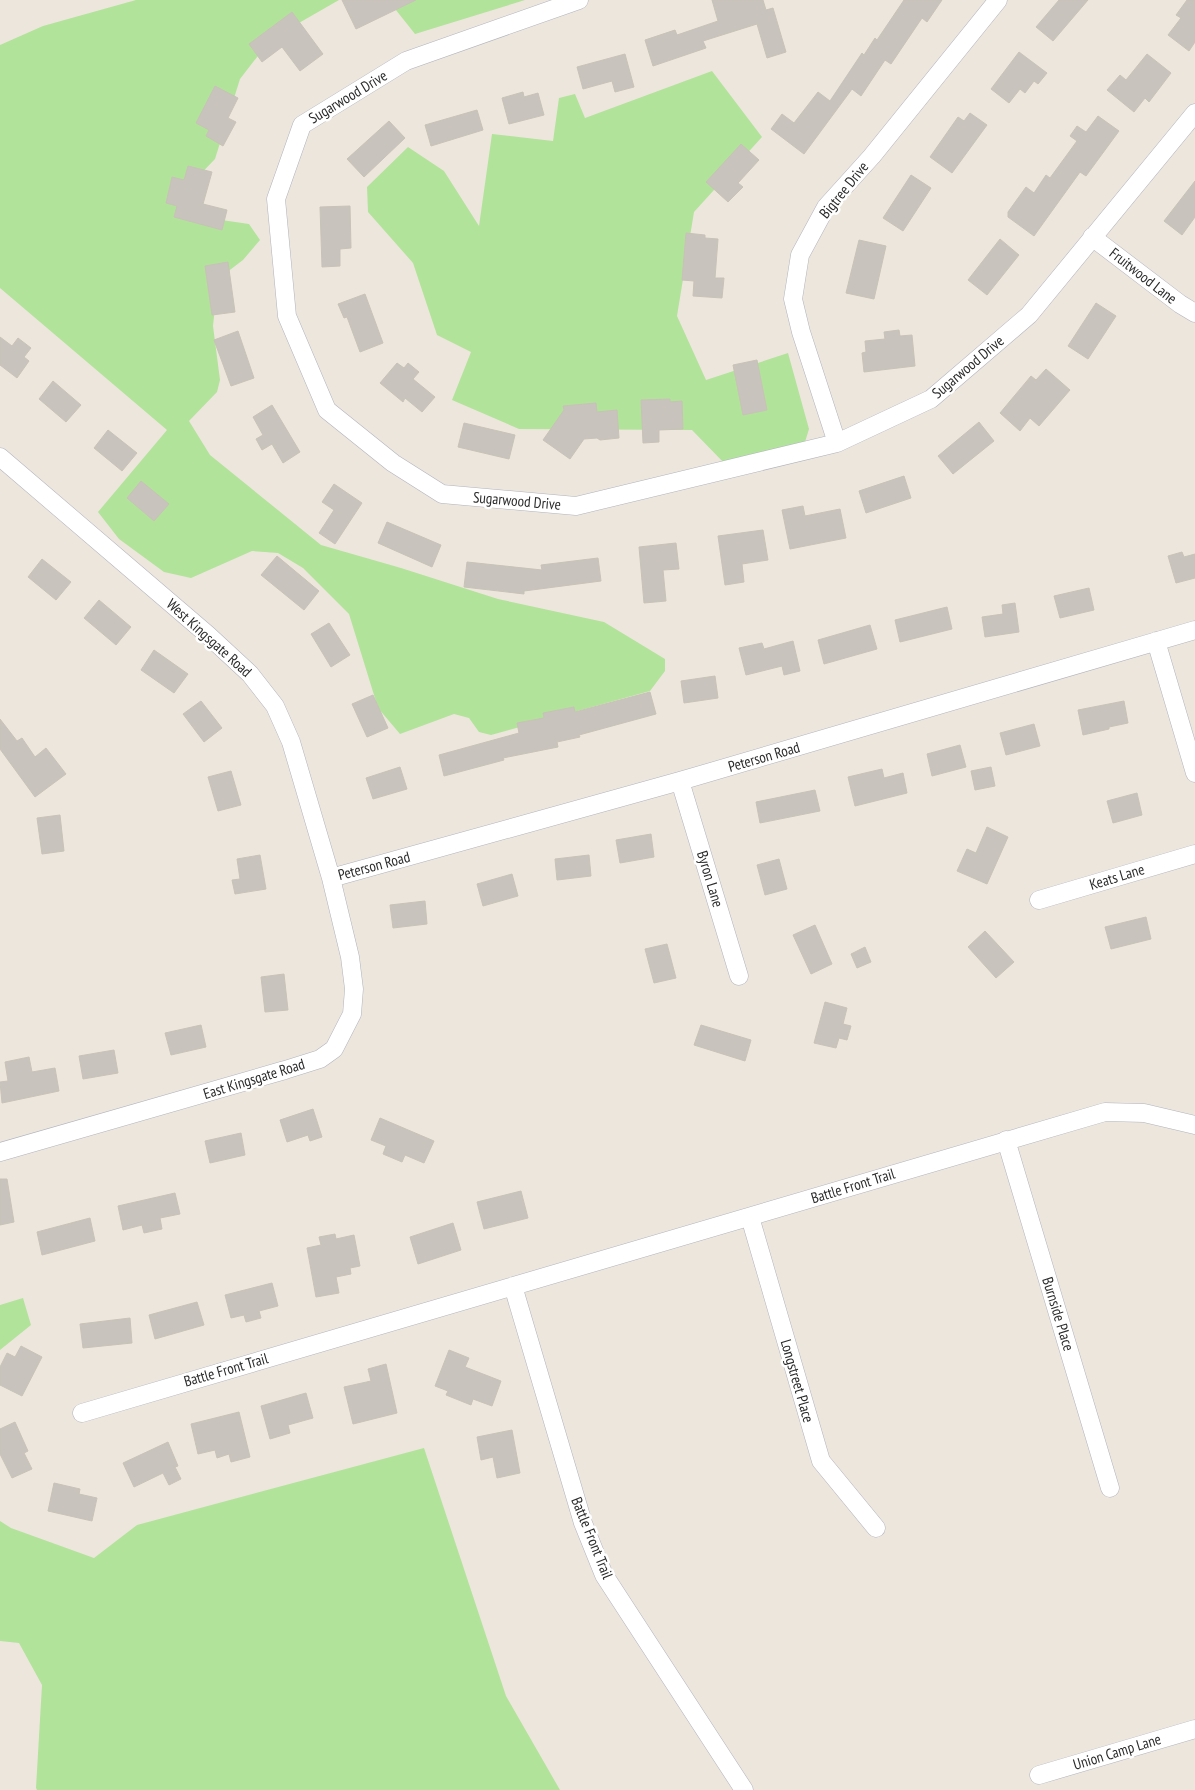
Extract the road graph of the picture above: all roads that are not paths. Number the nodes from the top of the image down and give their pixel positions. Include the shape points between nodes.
1 (579, 0) edge
2 (998, 0) edge
3 (1195, 113) edge
4 (1092, 237) junction
5 (1195, 312) edge
6 (837, 443) junction
7 (0, 458) edge
8 (1195, 630) edge
9 (1156, 641) junction
10 (1195, 773) edge
11 (680, 781) junction
12 (1195, 854) edge
13 (330, 878) junction
14 (1039, 900) dead end
15 (739, 976) dead end
16 (1195, 1125) edge
17 (1006, 1140) junction
18 (0, 1152) edge
19 (750, 1217) junction
20 (514, 1286) junction
21 (82, 1413) dead end
22 (1110, 1488) dead end
23 (876, 1528) dead end
24 (1195, 1729) edge
25 (1039, 1775) dead end
26 (744, 1790) edge

1 - 6 street, Sugarwood Drive via 406,61 302,125 276,199 287,316 327,410 393,463 442,494 576,506
2 - 6 street, Bigtree Drive via 872,156 826,207 800,255 793,299
3 - 4 street, Sugarwood Drive
4 - 5 street, Fruitwood Lane
4 - 6 street, Sugarwood Drive via 1029,315 931,400
7 - 13 street, West Kingsgate Road via 250,674 275,706 291,742
8 - 9 street, Peterson Road
9 - 10 street
9 - 11 street, Peterson Road
11 - 13 street, Peterson Road
11 - 15 street, Byron Lane
12 - 14 street, Keats Lane
13 - 18 street, East Kingsgate Road via 350,957 354,990 352,1014 334,1048 320,1058 285,1070
16 - 17 street, Battle Front Trail via 1144,1113 1105,1112
17 - 19 street, Battle Front Trail
17 - 22 street, Burnside Place
19 - 20 street, Battle Front Trail
19 - 23 street, Longstreet Place via 821,1461
20 - 21 street, Battle Front Trail
20 - 26 street, Battle Front Trail via 583,1524 604,1575
24 - 25 street, Union Camp Lane

